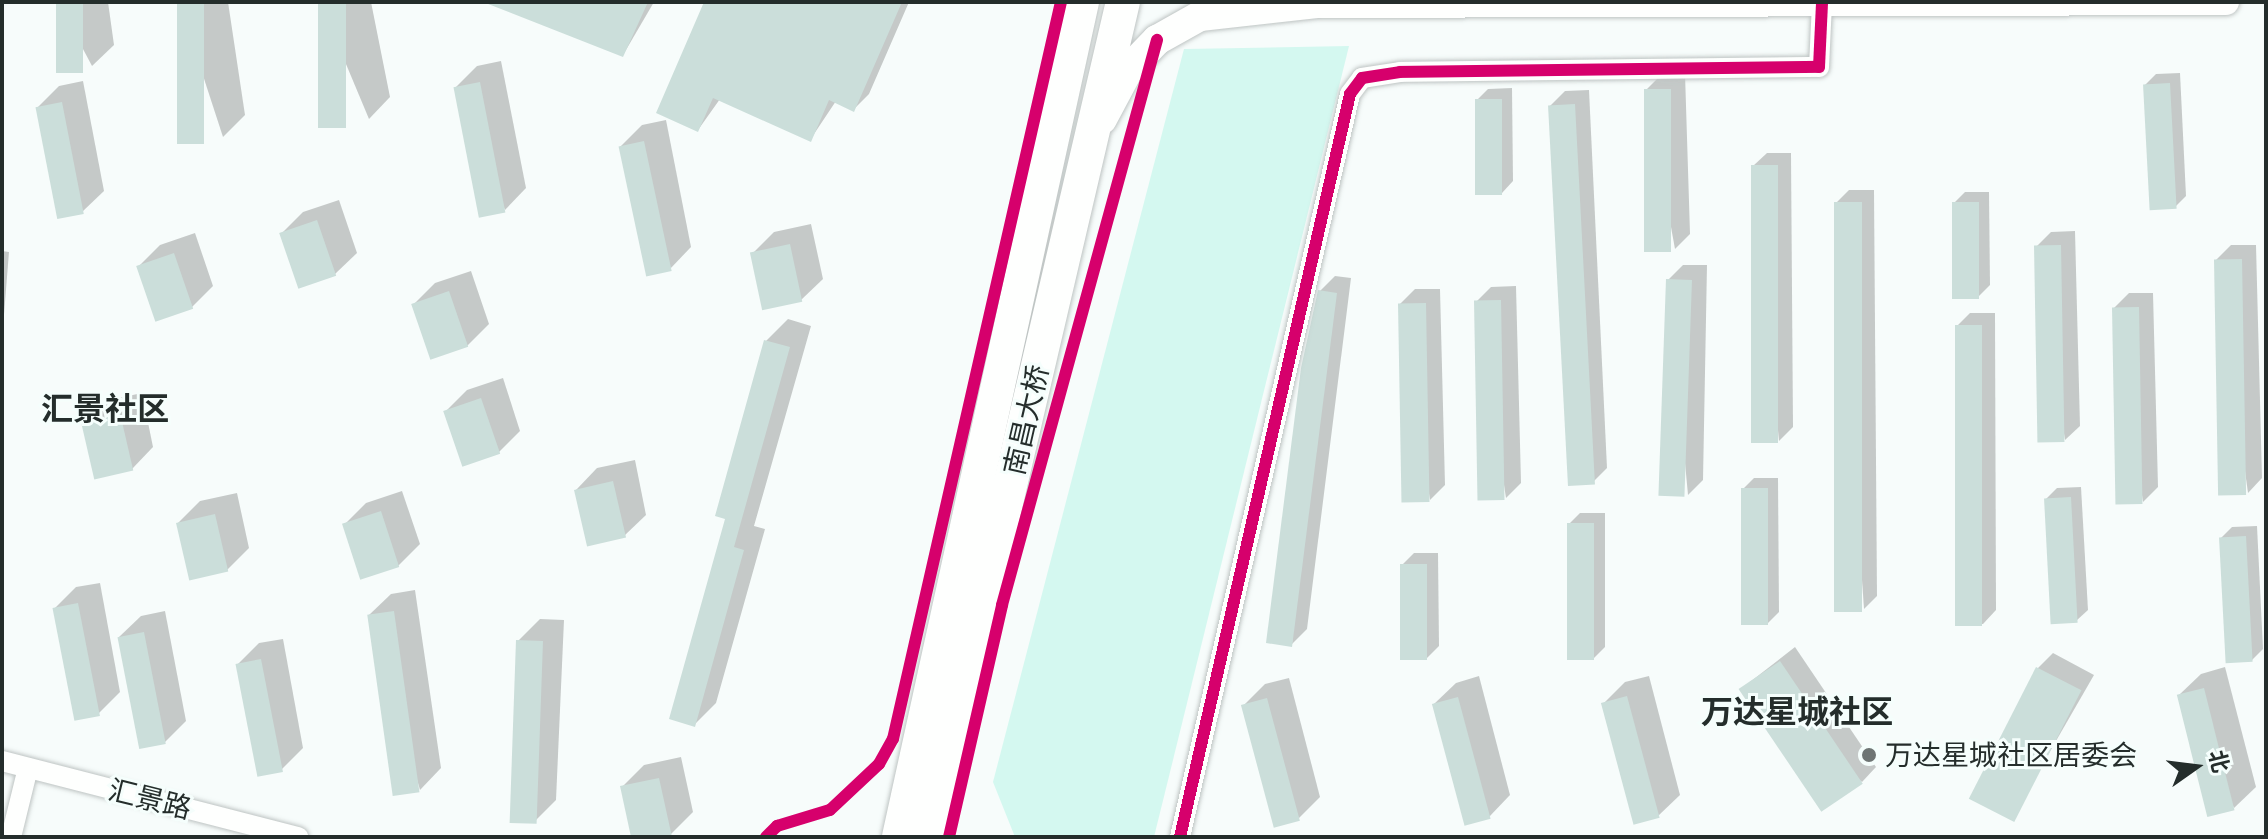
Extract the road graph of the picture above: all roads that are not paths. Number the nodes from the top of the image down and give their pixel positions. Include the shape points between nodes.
1 (1082, 2) edge
2 (1123, 2) edge
3 (1225, 2) edge
4 (2226, 2) edge
5 (1822, 3) edge
6 (1175, 24) junction
7 (1093, 135) junction
8 (954, 668) junction
9 (2, 761) edge
10 (28, 768) junction
11 (11, 837) edge
12 (298, 837) edge
13 (899, 837) edge
14 (928, 837) edge
15 (1180, 837) edge

1 - 8 highway, 南昌大桥
2 - 7 highway, 南昌大桥
3 - 6 main road
4 - 5 street
5 - 6 street via 1317,5 1257,7
5 - 15 street via 1819,67 1400,72 1362,78 1350,94
6 - 7 main road via 1128,70
7 - 8 highway, 南昌大桥
8 - 13 highway, 南昌大桥
8 - 14 highway, 南昌大桥
9 - 10 street, 汇景路
10 - 11 street
10 - 12 street, 汇景路

